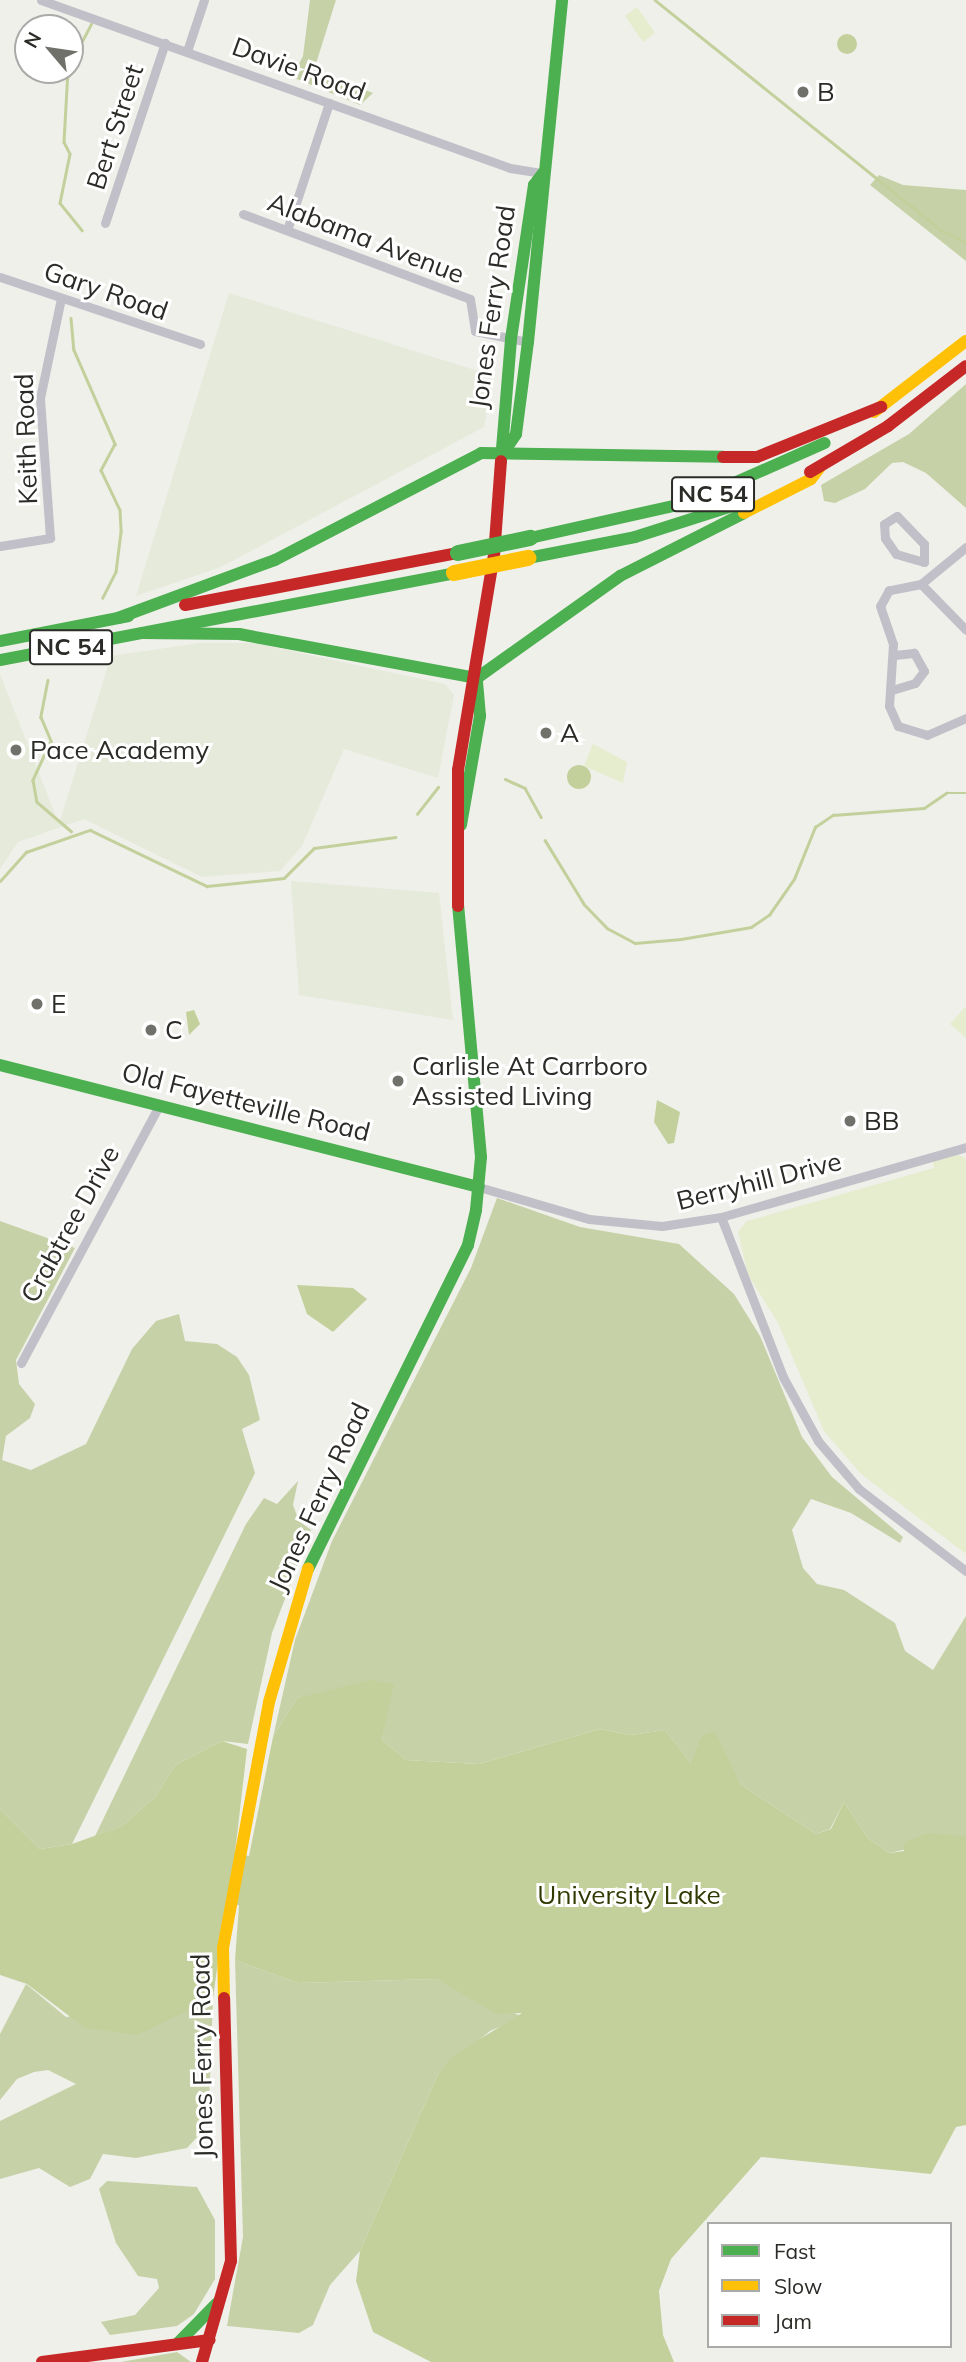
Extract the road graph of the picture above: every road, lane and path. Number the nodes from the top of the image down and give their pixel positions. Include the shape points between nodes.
1 (41, 0) edge
2 (204, 0) edge
3 (562, 0) edge
4 (164, 43) junction
5 (187, 51) junction
6 (329, 103) junction
7 (543, 173) junction
8 (243, 214) dead end
9 (106, 223) dead end
10 (287, 230) junction
11 (0, 277) edge
12 (61, 298) junction
13 (511, 339) junction
14 (528, 341) junction
15 (966, 341) edge
16 (200, 344) dead end
17 (966, 366) edge
18 (881, 407) junction
19 (506, 449) junction
20 (820, 467) junction
21 (0, 546) edge
22 (966, 547) edge
23 (924, 562) junction
24 (928, 573) junction
25 (921, 584) junction
26 (118, 618) junction
27 (966, 630) edge
28 (142, 633) junction
29 (0, 641) edge
30 (894, 655) junction
31 (0, 660) edge
32 (477, 678) junction
33 (892, 690) junction
34 (966, 718) edge
35 (0, 1065) edge
36 (159, 1106) junction
37 (966, 1147) edge
38 (480, 1187) junction
39 (720, 1217) junction
40 (21, 1363) dead end
41 (966, 1571) edge
42 (227, 2284) junction
43 (209, 2340) junction
44 (174, 2345) junction
45 (42, 2362) edge
46 (202, 2362) edge

1 - 4 street, Davie Road
2 - 5 street
3 - 7 main road, Jones Ferry Road
4 - 5 street, Davie Road
4 - 9 street, Bert Street
5 - 6 street, Davie Road
6 - 7 street, Davie Road via 510,168
6 - 10 street
7 - 13 main road, Jones Ferry Road via 534,185
7 - 14 main road, Jones Ferry Road
8 - 10 street, Alabama Avenue
10 - 13 street, Alabama Avenue via 470,299 475,331
11 - 12 street, Gary Road
12 - 16 street, Gary Road
12 - 21 street, Keith Road via 40,398 50,538
13 - 14 street, Alabama Avenue
13 - 19 main road, Jones Ferry Road via 500,427
14 - 19 main road, Jones Ferry Road via 516,434
15 - 18 main road, NC 54
17 - 20 main road, NC 54
18 - 19 main road via 797,445 744,458
18 - 26 main road, NC 54, bridge via 814,449 720,492 530,538
19 - 26 main road via 473,457 275,560
19 - 32 main road, Jones Ferry Road
20 - 28 main road, NC 54, bridge via 680,524
20 - 32 main road via 811,479 620,576
22 - 24 street
23 - 23 street via 924,544 909,521 897,516 886,521 883,533 896,554
23 - 24 street
24 - 25 street
25 - 27 street
25 - 30 street via 889,590 881,598
26 - 29 main road, NC 54
28 - 31 main road, NC 54
28 - 32 main road via 157,638 239,634
30 - 33 street
30 - 33 street via 914,653 924,671 915,683
32 - 38 main road, Jones Ferry Road via 480,716 460,829 457,893
33 - 34 street via 890,713 909,732 938,733
35 - 36 main road, Old Fayetteville Road
36 - 38 main road, Old Fayetteville Road
36 - 40 street, Crabtree Drive
37 - 39 street, Berryhill Drive
38 - 39 street, Berryhill Drive via 615,1224 662,1226
38 - 42 main road, Jones Ferry Road via 468,1245 304,1577 251,1793 223,1948 220,2021 232,2224
39 - 41 street via 783,1377 818,1441 859,1489
42 - 43 main road, Jones Ferry Road
42 - 44 main road via 207,2319
43 - 44 main road
43 - 46 main road, Jones Ferry Road
44 - 45 main road

